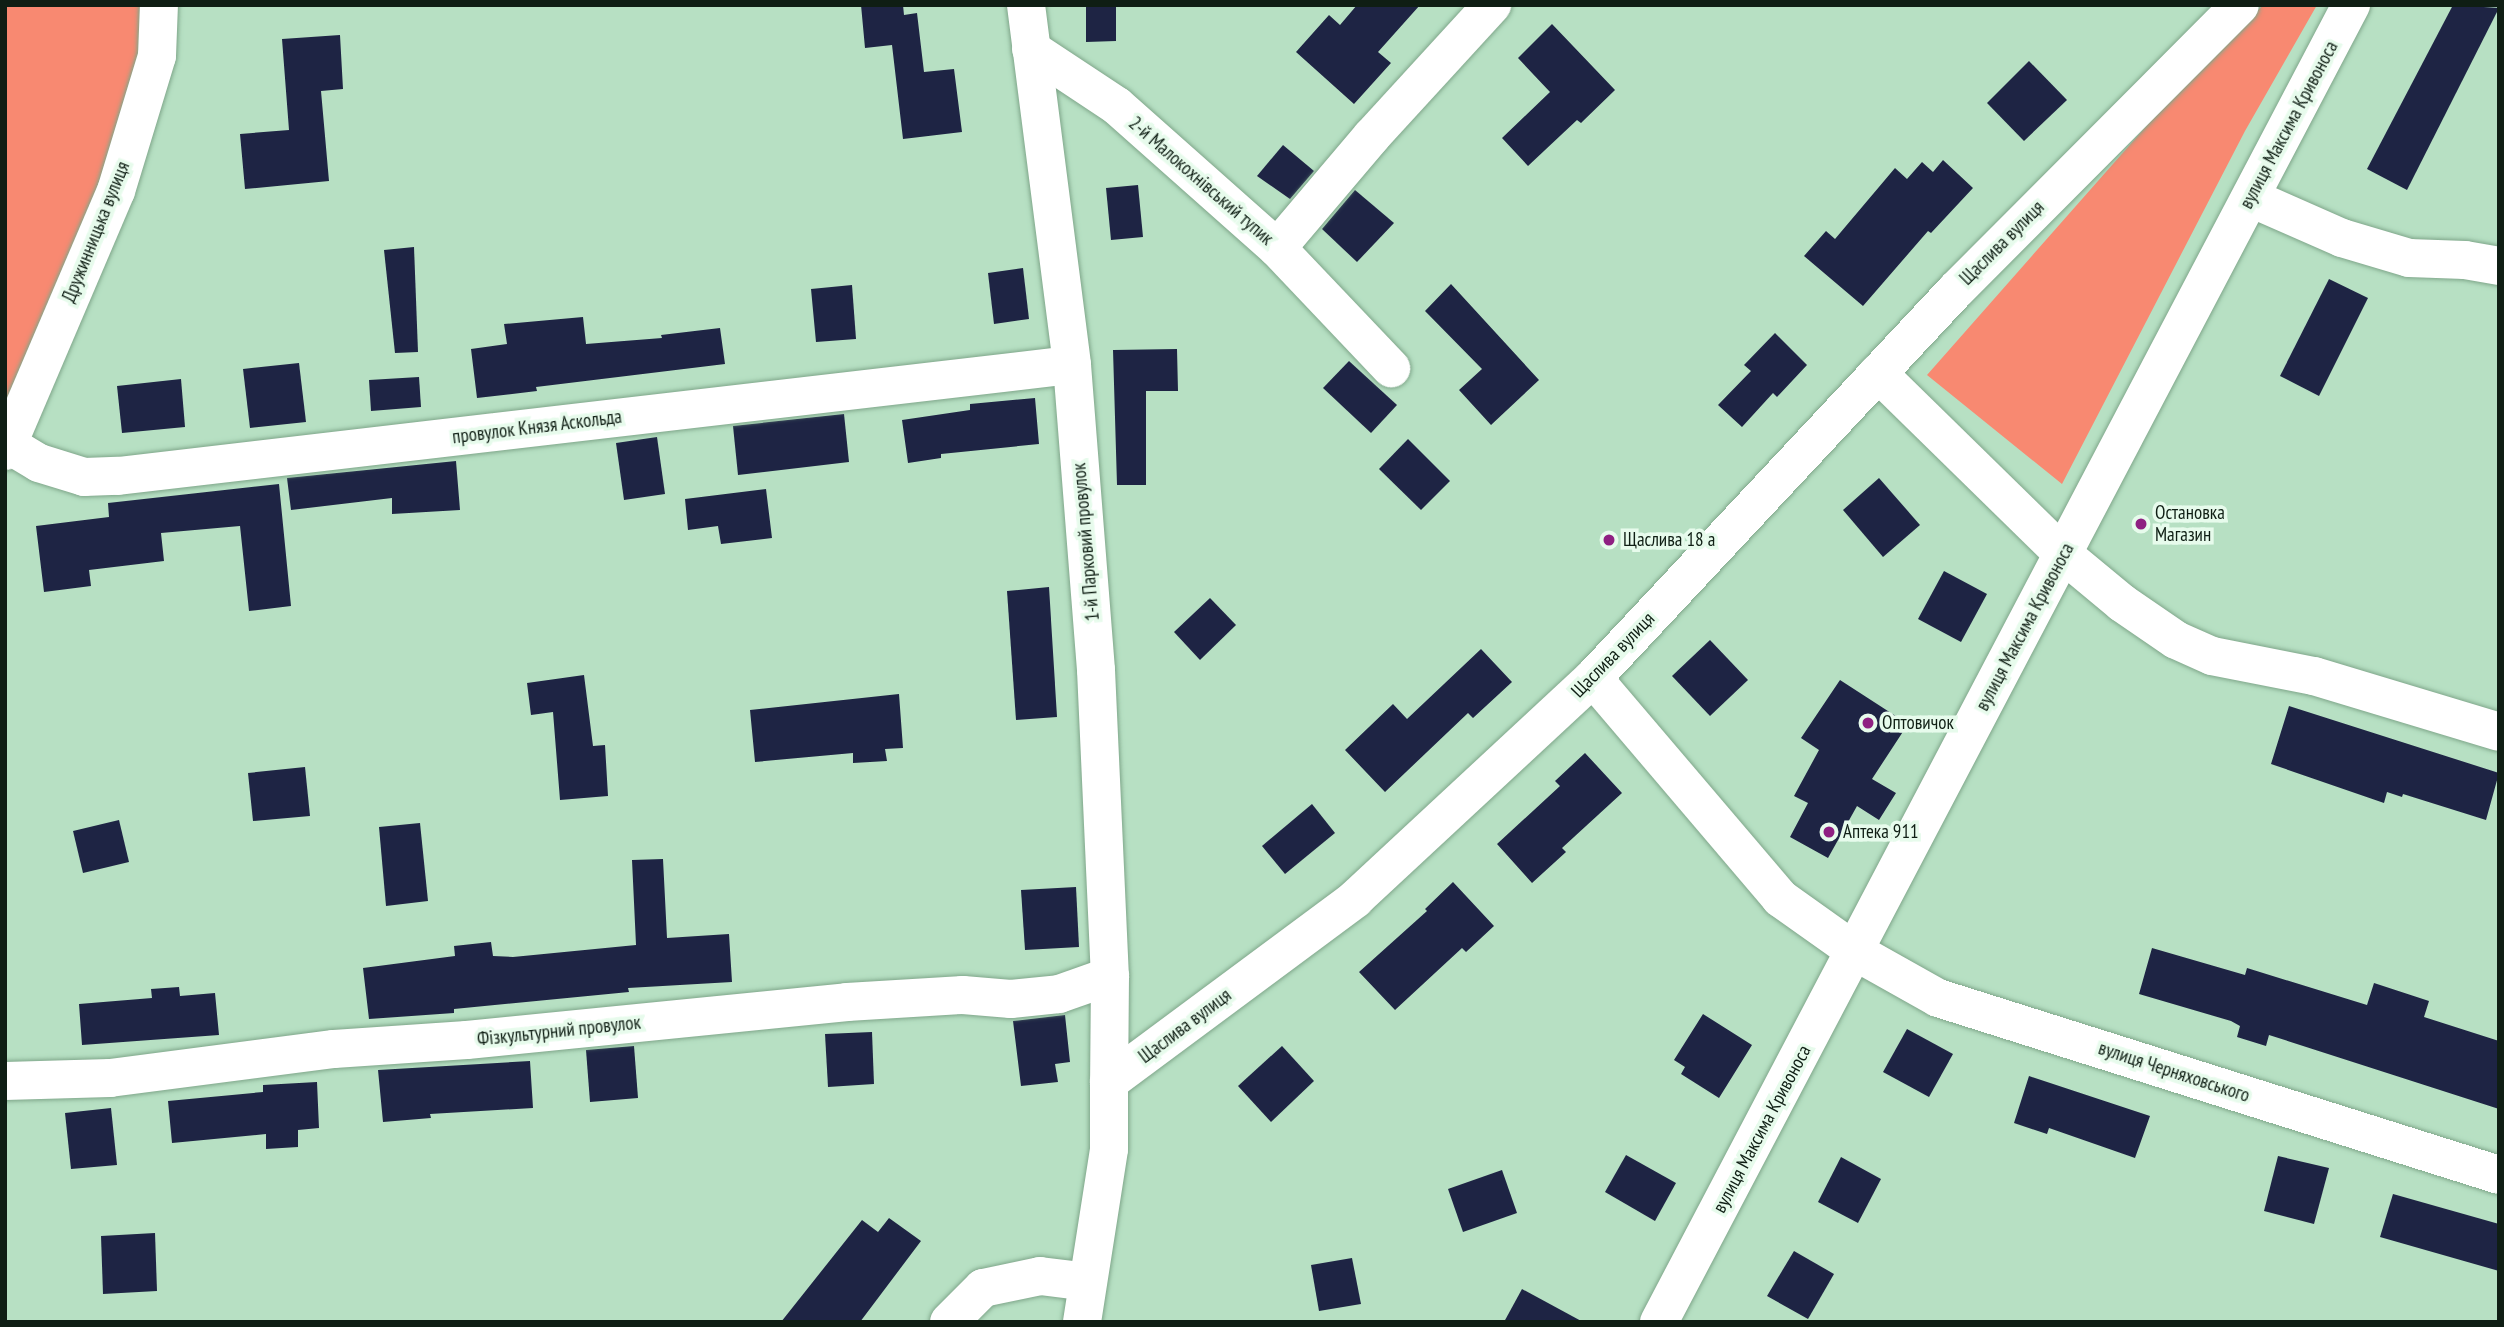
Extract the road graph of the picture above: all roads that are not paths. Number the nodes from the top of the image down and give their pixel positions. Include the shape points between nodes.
1 (159, 5) edge
2 (1026, 5) edge
3 (1492, 5) edge
4 (2240, 5) edge
5 (2351, 5) edge
6 (1031, 49) junction
7 (2251, 198) junction
8 (1277, 248) junction
9 (2499, 266) edge
10 (1072, 365) junction
11 (1391, 368) dead end
12 (1878, 373) junction
13 (7, 448) edge
14 (2063, 554) junction
15 (1593, 678) junction
16 (2499, 732) edge
17 (1856, 952) junction
18 (1110, 976) junction
19 (5, 1081) edge
20 (1109, 1083) junction
21 (2499, 1175) edge
22 (1088, 1282) junction
23 (949, 1322) edge
24 (1082, 1322) edge
25 (1659, 1322) edge

1 - 13 street, Дружинницька вулиця via 157,56 116,191
2 - 6 street, 1-й Парковий провулок
3 - 8 street, 2-й Малокохнівський тупик
4 - 12 street, Щаслива вулиця
5 - 7 street, вулиця Максима Кривоноса
6 - 8 street, 2-й Малокохнівський тупик via 1117,106
6 - 10 street, 1-й Парковий провулок
7 - 9 street via 2342,239 2409,258
7 - 14 street, вулиця Максима Кривоноса
8 - 11 street
10 - 13 street, провулок Князя Аскольда via 118,476 84,477
10 - 18 street, 1-й Парковий провулок via 1096,670
12 - 14 street
12 - 15 street, Щаслива вулиця
14 - 16 street via 2176,640 2212,656 2314,676
14 - 17 street, вулиця Максима Кривоноса
15 - 17 street, вулиця Черняховського via 1780,898
15 - 20 street, Щаслива вулиця via 1355,899
17 - 21 street, вулиця Черняховського via 1938,998
17 - 25 street, вулиця Максима Кривоноса
18 - 19 street, Фізкультурний провулок via 1059,994 1011,999 962,995 847,1002 334,1049 110,1078
18 - 20 street, 1-й Парковий провулок
20 - 22 street via 1109,1149
22 - 23 street via 1040,1276 984,1288
22 - 24 street

